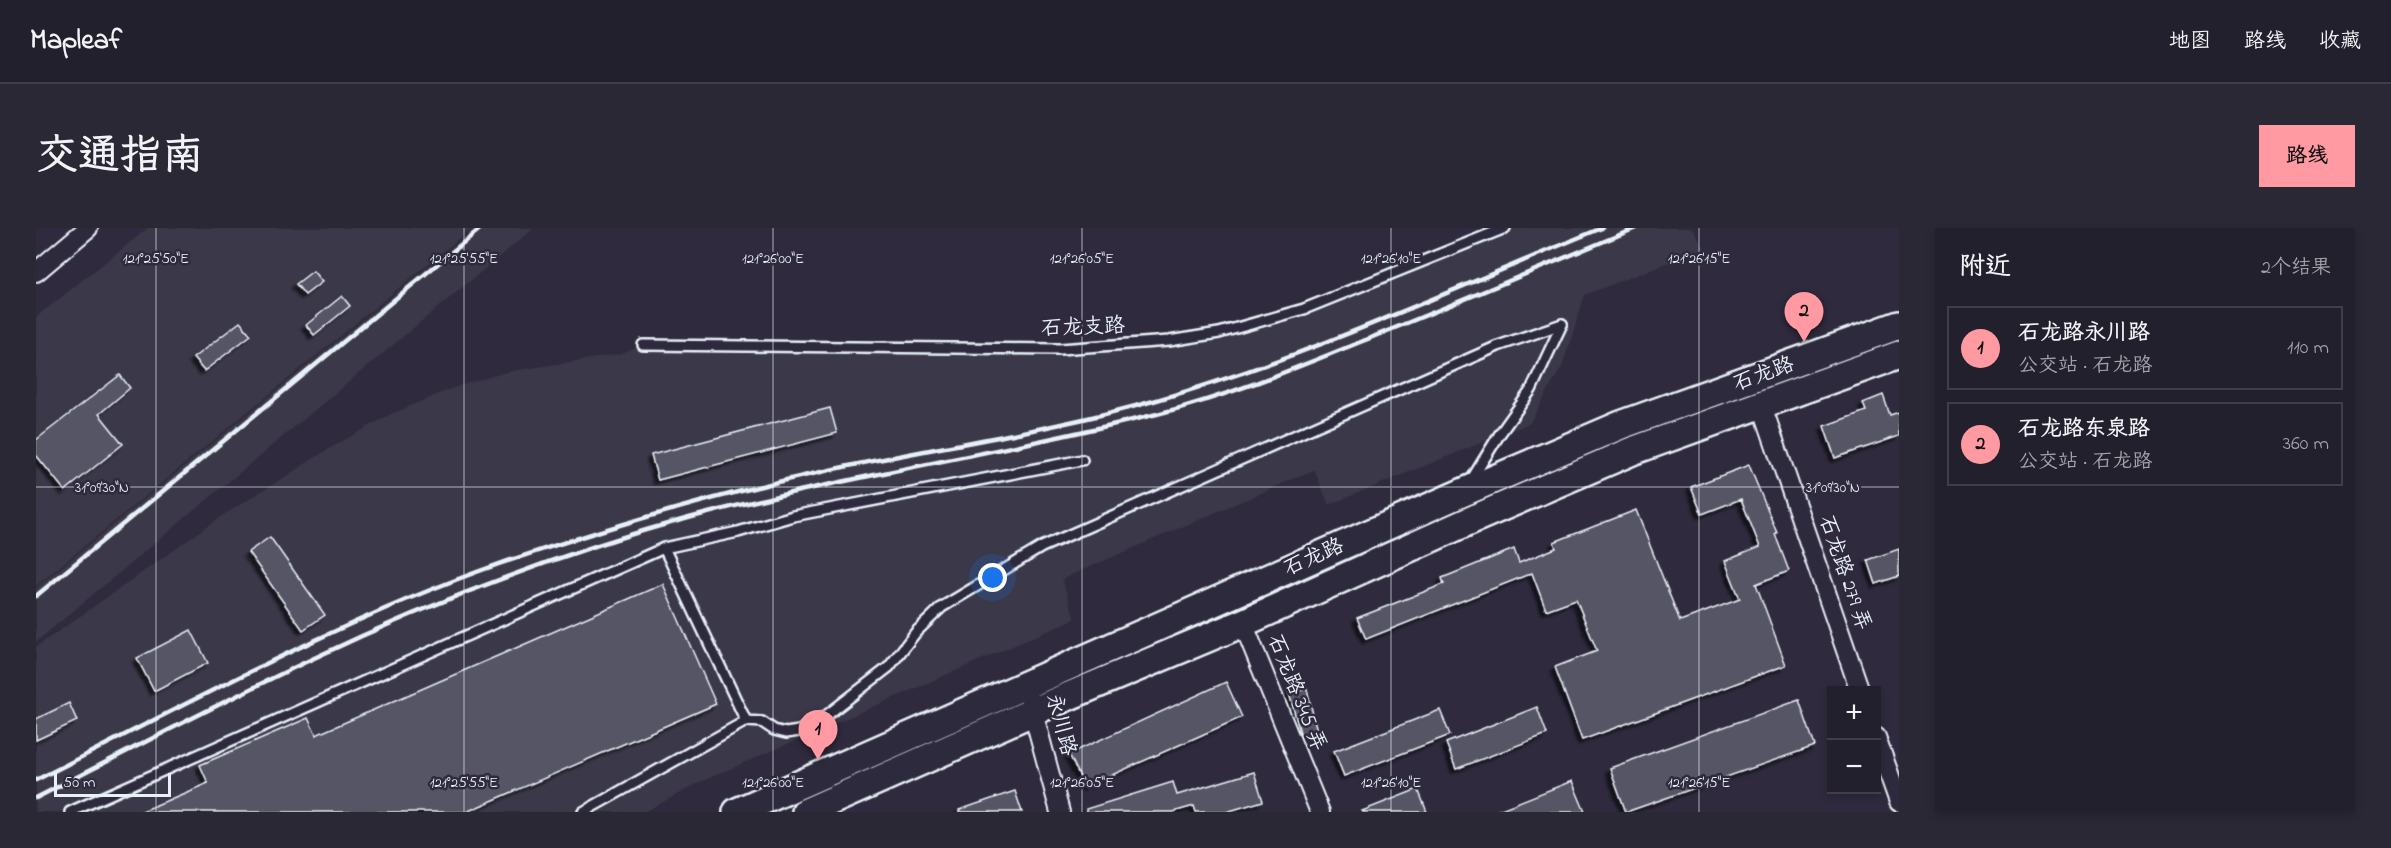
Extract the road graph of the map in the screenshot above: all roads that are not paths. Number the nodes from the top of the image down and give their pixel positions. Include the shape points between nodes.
1 (88, 228) edge
2 (1505, 228) edge
3 (36, 272) edge
4 (1899, 325) edge
5 (643, 345) dead end
6 (1899, 354) edge
7 (1761, 403) junction
8 (1082, 460) dead end
9 (1464, 492) junction
10 (664, 548) junction
11 (1243, 623) junction
12 (1026, 684) junction
13 (1859, 686) edge
14 (1033, 712) junction
15 (746, 721) junction
16 (1877, 740) edge
17 (1899, 802) edge
18 (70, 812) edge
19 (583, 812) edge
20 (737, 812) edge
21 (806, 812) edge
22 (1060, 812) edge
23 (1320, 812) edge

1 - 3 street
2 - 5 lane, 石龙支路 via 1304,309 1219,333 1169,341 1060,349
4 - 9 main road, 石龙路 via 1621,425
6 - 7 main road, 石龙路
7 - 11 main road, 石龙路 via 1590,469
7 - 13 street, 石龙路 279 弄
8 - 10 lane via 793,516
9 - 12 main road, 石龙路
9 - 15 lane via 1531,390 1562,324 1487,351 1042,547 942,607 889,667 827,715 799,731 786,733 762,722
10 - 15 lane
10 - 18 lane
11 - 14 main road, 石龙路
11 - 23 street, 石龙路 345 弄
12 - 14 street, 永川路
12 - 20 main road, 石龙路
14 - 21 main road, 石龙路
14 - 22 street, 永川路
15 - 19 lane
16 - 17 street

